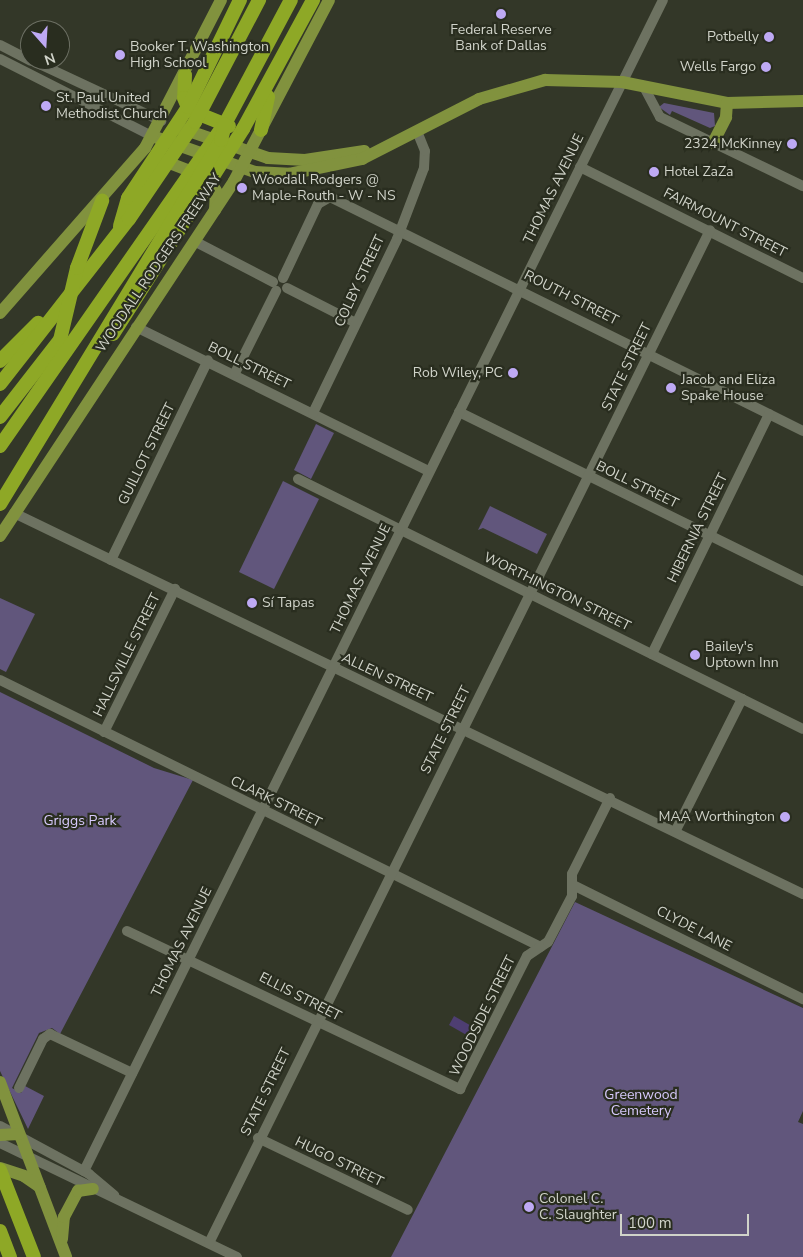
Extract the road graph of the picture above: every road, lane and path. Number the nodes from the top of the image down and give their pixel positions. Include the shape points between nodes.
1 (221, 0) edge
2 (240, 0) edge
3 (258, 0) edge
4 (291, 0) edge
5 (313, 0) edge
6 (329, 0) edge
7 (663, 0) edge
8 (0, 44) edge
9 (20, 55) edge
10 (0, 59) edge
11 (51, 70) edge
12 (185, 75) junction
13 (622, 82) junction
14 (644, 87) junction
15 (803, 101) edge
16 (727, 103) junction
17 (264, 107) junction
18 (161, 121) junction
19 (226, 122) junction
20 (261, 130) junction
21 (417, 131) junction
22 (152, 136) junction
23 (713, 143) junction
24 (386, 147) junction
25 (249, 152) junction
26 (242, 167) junction
27 (580, 167) junction
28 (122, 178) junction
29 (803, 186) edge
30 (102, 201) junction
31 (215, 210) junction
32 (129, 219) junction
33 (399, 229) junction
34 (710, 230) junction
35 (118, 232) junction
36 (194, 241) junction
37 (803, 278) edge
38 (277, 284) junction
39 (520, 289) junction
40 (0, 313) edge
41 (356, 323) junction
42 (136, 327) junction
43 (648, 355) junction
44 (208, 360) junction
45 (0, 361) edge
46 (82, 369) junction
47 (235, 373) junction
48 (0, 384) edge
49 (459, 412) junction
50 (313, 413) junction
51 (769, 414) junction
52 (0, 417) edge
53 (803, 431) edge
54 (0, 446) edge
55 (430, 471) junction
56 (588, 477) junction
57 (298, 479) dead end
58 (0, 504) edge
59 (14, 513) junction
60 (401, 530) junction
61 (0, 536) edge
62 (710, 536) junction
63 (111, 560) junction
64 (803, 581) edge
65 (174, 589) junction
66 (529, 593) junction
67 (652, 654) junction
68 (333, 668) junction
69 (0, 680) edge
70 (742, 699) junction
71 (462, 728) junction
72 (803, 729) edge
73 (104, 732) junction
74 (610, 798) junction
75 (262, 810) junction
76 (676, 830) junction
77 (390, 872) junction
78 (573, 885) junction
79 (803, 894) edge
80 (127, 932) dead end
81 (541, 947) junction
82 (188, 959) junction
83 (803, 999) edge
84 (316, 1021) junction
85 (132, 1073) junction
86 (0, 1082) edge
87 (19, 1088) dead end
88 (460, 1089) joint
89 (6, 1135) edge
90 (258, 1138) junction
91 (28, 1156) junction
92 (0, 1169) edge
93 (84, 1170) junction
94 (40, 1188) junction
95 (93, 1189) junction
96 (114, 1196) junction
97 (408, 1210) dead end
98 (0, 1231) edge
99 (209, 1243) junction
100 (65, 1253) edge
101 (10, 1257) edge
102 (34, 1257) edge
103 (237, 1257) edge

1 - 12 main road
2 - 35 highway via 188,107 128,198
3 - 32 highway via 195,122
4 - 19 highway
5 - 17 highway
5 - 46 highway via 267,88 174,244 112,335
6 - 20 main road, WOODALL RODGERS FREEWAY
7 - 13 street, THOMAS AVENUE
8 - 9 street
10 - 22 street
11 - 18 street
12 - 17 highway via 184,98 189,110 220,125 246,126
12 - 18 main road
13 - 14 main road
13 - 21 main road via 575,78 522,84 479,99
13 - 27 street, THOMAS AVENUE
14 - 16 main road
14 - 23 street via 660,117
15 - 16 main road
16 - 23 main road via 726,116
17 - 20 highway
18 - 22 main road
18 - 25 main road
19 - 46 highway via 221,140
19 - 54 highway
20 - 25 main road, WOODALL RODGERS FREEWAY
21 - 24 main road
21 - 33 street, COLBY STREET via 426,159
22 - 26 main road
22 - 28 main road
23 - 29 street
24 - 25 main road via 305,160
24 - 26 main road via 362,159 312,171 271,174
25 - 26 main road, WOODALL RODGERS FREEWAY
26 - 31 main road, WOODALL RODGERS FREEWAY
27 - 34 street, FAIRMOUNT STREET
27 - 39 street, THOMAS AVENUE
28 - 30 main road
28 - 31 main road via 143,162 165,159 208,178 216,191
30 - 40 main road
30 - 52 highway via 76,268 67,325 60,340
31 - 36 main road, WOODALL RODGERS FREEWAY
32 - 35 highway
32 - 48 highway
33 - 38 street, ROUTH STREET via 330,197 323,198
33 - 39 street, ROUTH STREET
33 - 41 street, COLBY STREET
34 - 37 street, FAIRMOUNT STREET
34 - 43 street, STATE STREET
35 - 45 highway
36 - 38 street
36 - 42 main road, WOODALL RODGERS FREEWAY
38 - 41 street
38 - 47 street
39 - 43 street, ROUTH STREET
39 - 49 street, THOMAS AVENUE
41 - 50 street, COLBY STREET
42 - 44 street, BOLL STREET
42 - 59 main road, WOODALL RODGERS FREEWAY
43 - 51 street, ROUTH STREET
43 - 56 street, STATE STREET
44 - 47 street, BOLL STREET
44 - 63 street, GUILLOT STREET
46 - 58 highway
47 - 50 street, BOLL STREET
49 - 55 street, THOMAS AVENUE
49 - 56 street, BOLL STREET
50 - 55 street, BOLL STREET
51 - 53 street, ROUTH STREET
51 - 62 street, HIBERNIA STREET
55 - 60 street, THOMAS AVENUE
56 - 62 street, BOLL STREET
56 - 66 street, STATE STREET
57 - 60 street, WORTHINGTON STREET
59 - 61 main road, WOODALL RODGERS FREEWAY
59 - 63 street, ALLEN STREET
60 - 66 street, WORTHINGTON STREET
60 - 68 street, THOMAS AVENUE
62 - 64 street, BOLL STREET
62 - 67 street, HIBERNIA STREET
63 - 65 street, ALLEN STREET
65 - 68 street, ALLEN STREET
65 - 73 street, HALLSVILLE STREET
66 - 67 street, WORTHINGTON STREET
66 - 71 street, STATE STREET
67 - 70 street, WORTHINGTON STREET
68 - 71 street, ALLEN STREET
68 - 75 street, THOMAS AVENUE
69 - 73 street, CLARK STREET
70 - 72 street, WORTHINGTON STREET
70 - 76 street
71 - 74 street, ALLEN STREET
71 - 77 street, STATE STREET
73 - 75 street, CLARK STREET
74 - 76 street, ALLEN STREET
74 - 78 street, WOODSIDE STREET via 572,874
75 - 77 street, CLARK STREET
75 - 82 street, THOMAS AVENUE
76 - 79 street, ALLEN STREET
77 - 81 street, CLARK STREET
77 - 84 street, STATE STREET
78 - 81 street, WOODSIDE STREET via 572,896
78 - 83 street, CLYDE LANE
80 - 82 street, ELLIS STREET
81 - 88 street, WOODSIDE STREET via 528,956
82 - 84 street, ELLIS STREET
82 - 85 street, THOMAS AVENUE
84 - 88 street, ELLIS STREET
84 - 90 street, STATE STREET
85 - 87 street via 48,1034
85 - 93 street, THOMAS AVENUE
86 - 89 main road
89 - 91 main road
89 - 93 street
90 - 97 street, HUGO STREET
90 - 99 street, STATE STREET
91 - 94 main road
91 - 95 street
92 - 94 main road via 28,1178
92 - 102 highway
93 - 96 street
94 - 100 main road
95 - 96 street
95 - 100 main road via 78,1191 64,1217
96 - 99 street
98 - 101 highway
99 - 103 street

